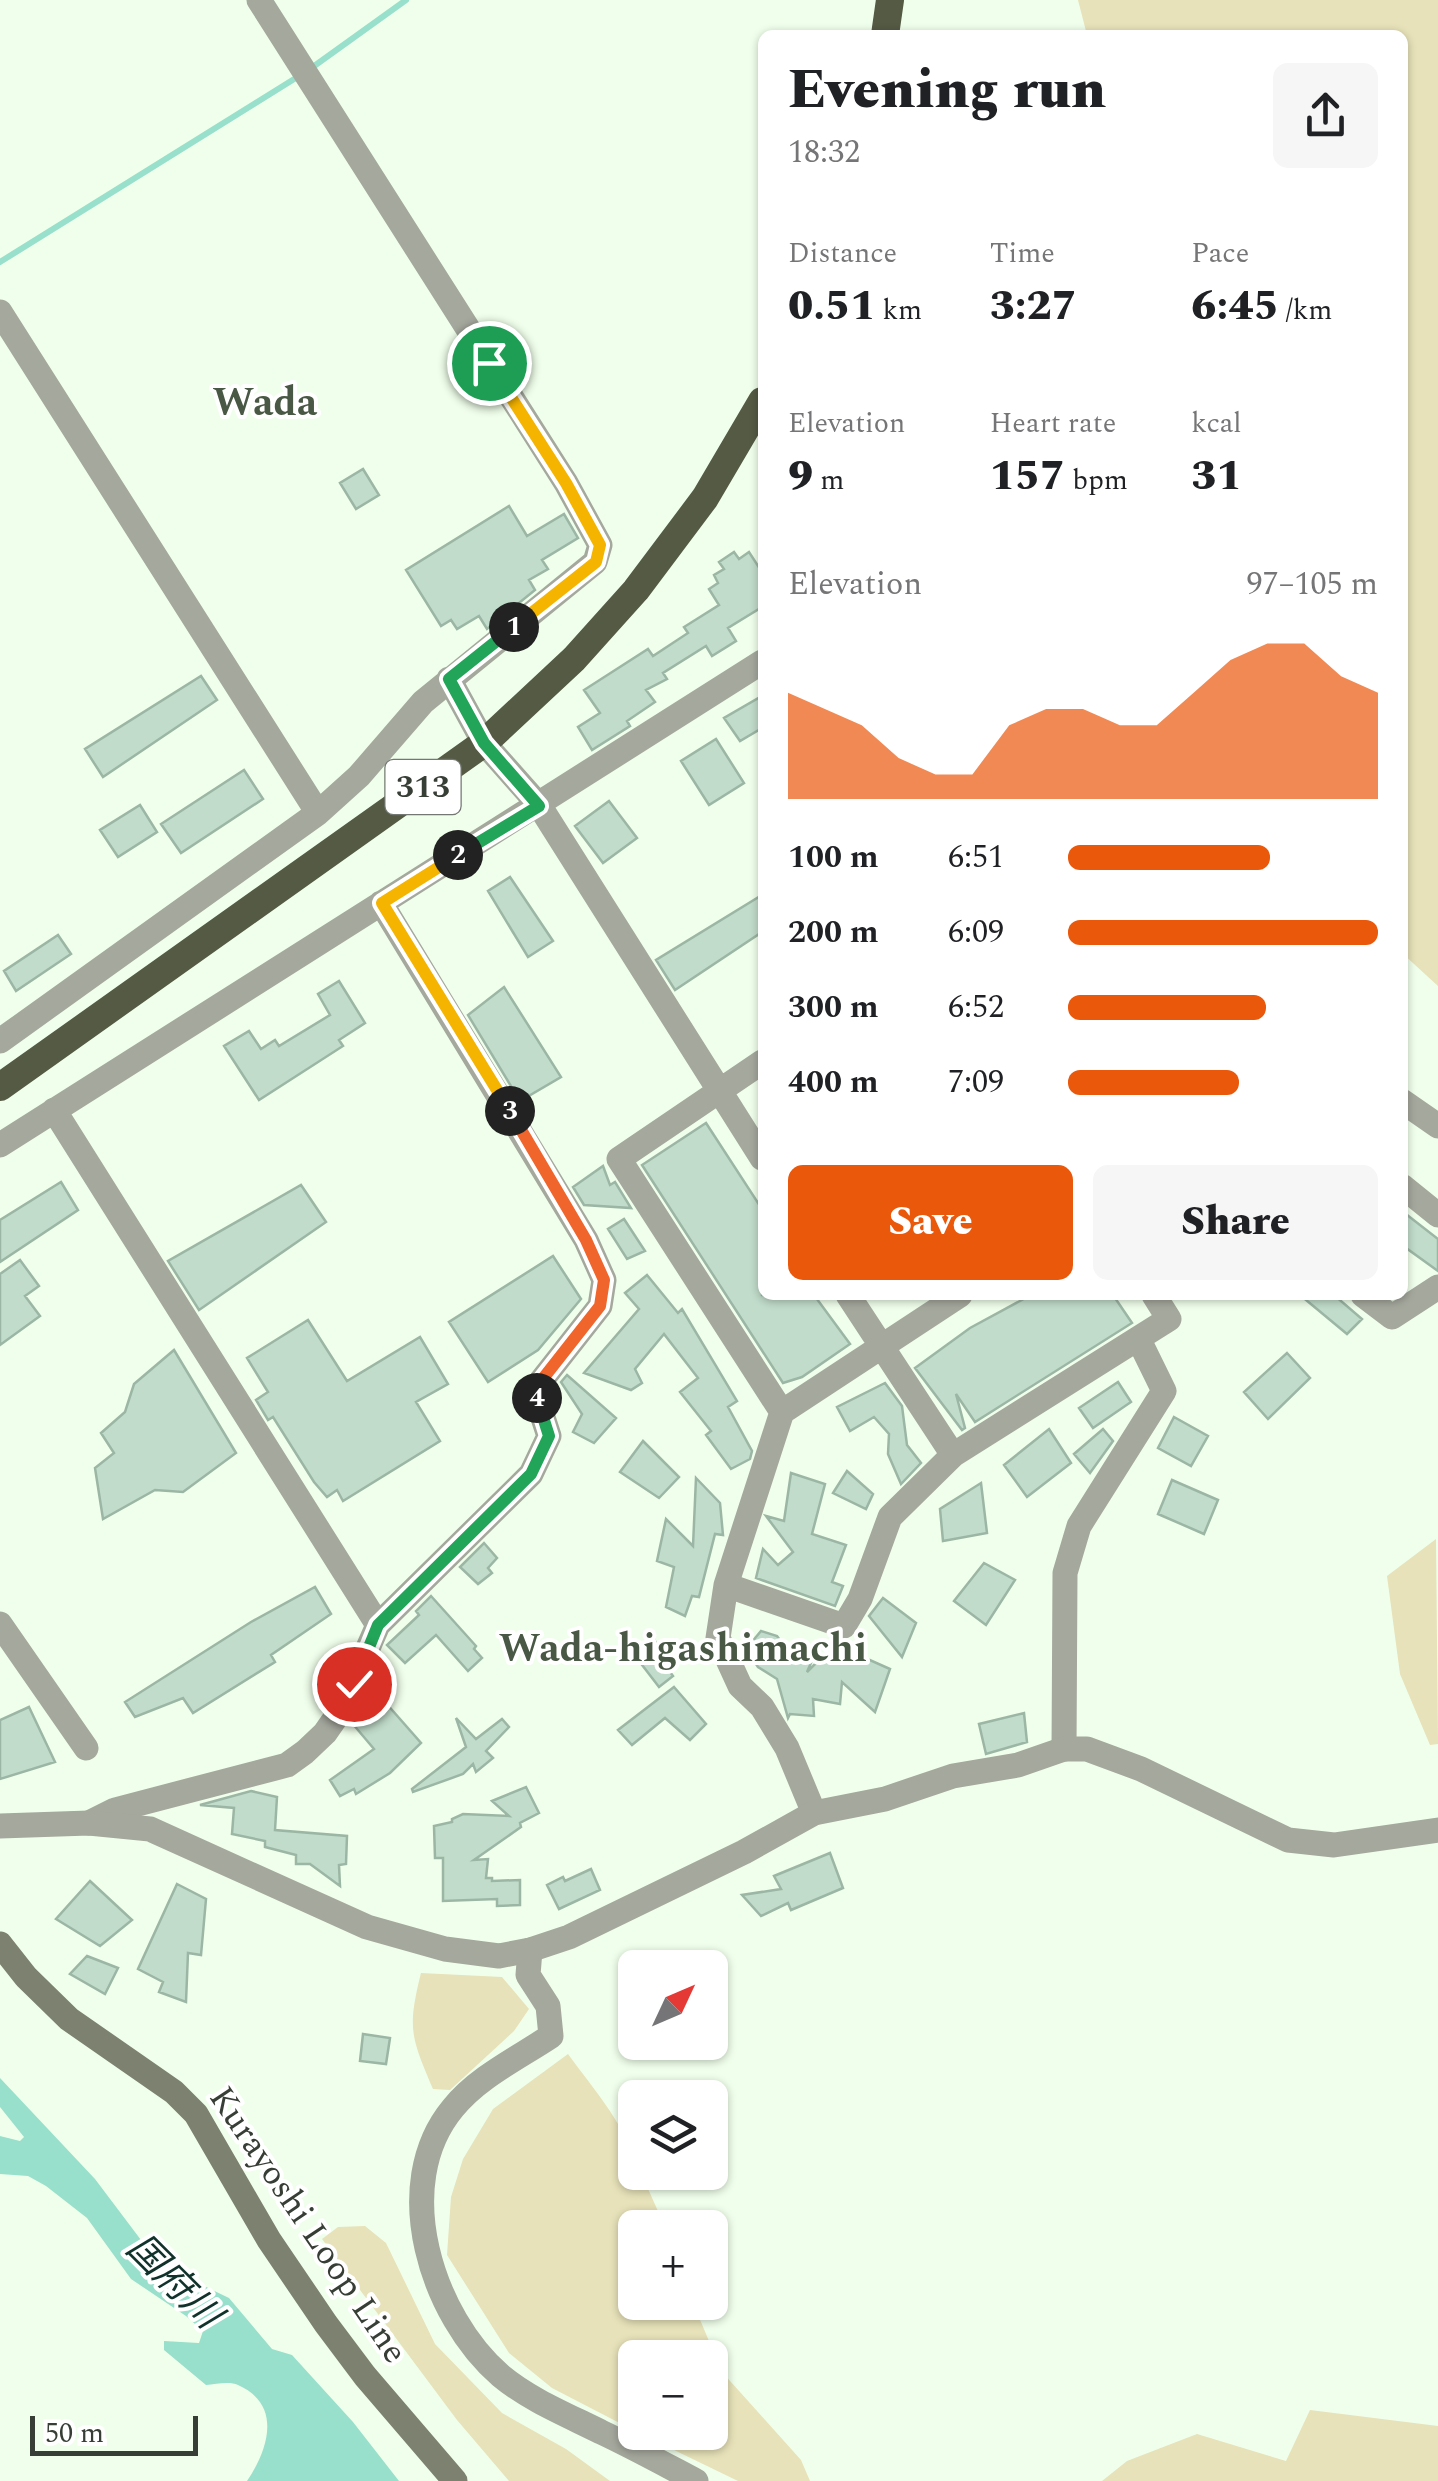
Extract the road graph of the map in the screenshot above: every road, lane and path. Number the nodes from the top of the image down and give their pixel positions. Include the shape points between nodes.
1 (259, 0) edge
2 (890, 0) edge
3 (886, 30) edge
4 (0, 312) edge
5 (758, 408) edge
6 (758, 665) edge
7 (449, 679) junction
8 (484, 743) junction
9 (539, 806) junction
10 (318, 814) junction
11 (382, 903) junction
12 (1, 1038) edge
13 (758, 1065) edge
14 (0, 1088) edge
15 (720, 1089) junction
16 (1408, 1105) edge
17 (54, 1110) junction
18 (1438, 1126) edge
19 (0, 1145) edge
20 (758, 1151) edge
21 (1408, 1191) edge
22 (1438, 1216) edge
23 (1438, 1287) edge
24 (851, 1300) edge
25 (952, 1300) edge
26 (1157, 1300) edge
27 (1370, 1300) edge
28 (1139, 1340) junction
29 (881, 1347) junction
30 (782, 1412) junction
31 (953, 1455) junction
32 (726, 1585) junction
33 (0, 1624) edge
34 (378, 1625) junction
35 (86, 1748) dead end
36 (1064, 1749) junction
37 (814, 1813) junction
38 (90, 1823) junction
39 (0, 1826) edge
40 (1438, 1830) edge
41 (0, 1944) edge
42 (530, 1950) junction
43 (455, 2481) edge
44 (696, 2481) edge

1 - 7 street via 600,545 596,562
2 - 3 highway
4 - 10 street
5 - 8 highway, 313 via 705,498 636,590
6 - 9 street
7 - 8 street
7 - 10 street
8 - 9 street
8 - 14 highway, 313
9 - 11 street
9 - 15 street
10 - 12 street
11 - 17 street
11 - 34 street via 550,1177 604,1280 600,1306 534,1390 549,1436 531,1474
13 - 15 street
15 - 20 street
15 - 30 street via 619,1158
16 - 18 street
17 - 19 street
17 - 34 street
21 - 22 street
23 - 27 street via 1392,1317
24 - 29 street
25 - 29 street
26 - 28 street via 1169,1319
28 - 31 street
28 - 36 street via 1164,1391 1080,1526 1065,1573
29 - 30 street
29 - 31 street
30 - 32 street
31 - 32 street via 890,1517 844,1626
32 - 37 street via 718,1638 740,1686 788,1748
33 - 35 street
34 - 38 street via 341,1710 287,1765 115,1810
36 - 37 street
36 - 40 street via 1087,1749 1141,1769 1288,1840 1334,1845
37 - 42 street
38 - 39 street
38 - 42 street via 150,1829 407,1940 499,1956
41 - 43 main road, Kurayoshi Loop Line via 69,2019 196,2114 326,2324
42 - 44 street via 528,1975 548,2006 551,2036 478,2084 438,2130 421,2204 429,2261 442,2298 500,2375

